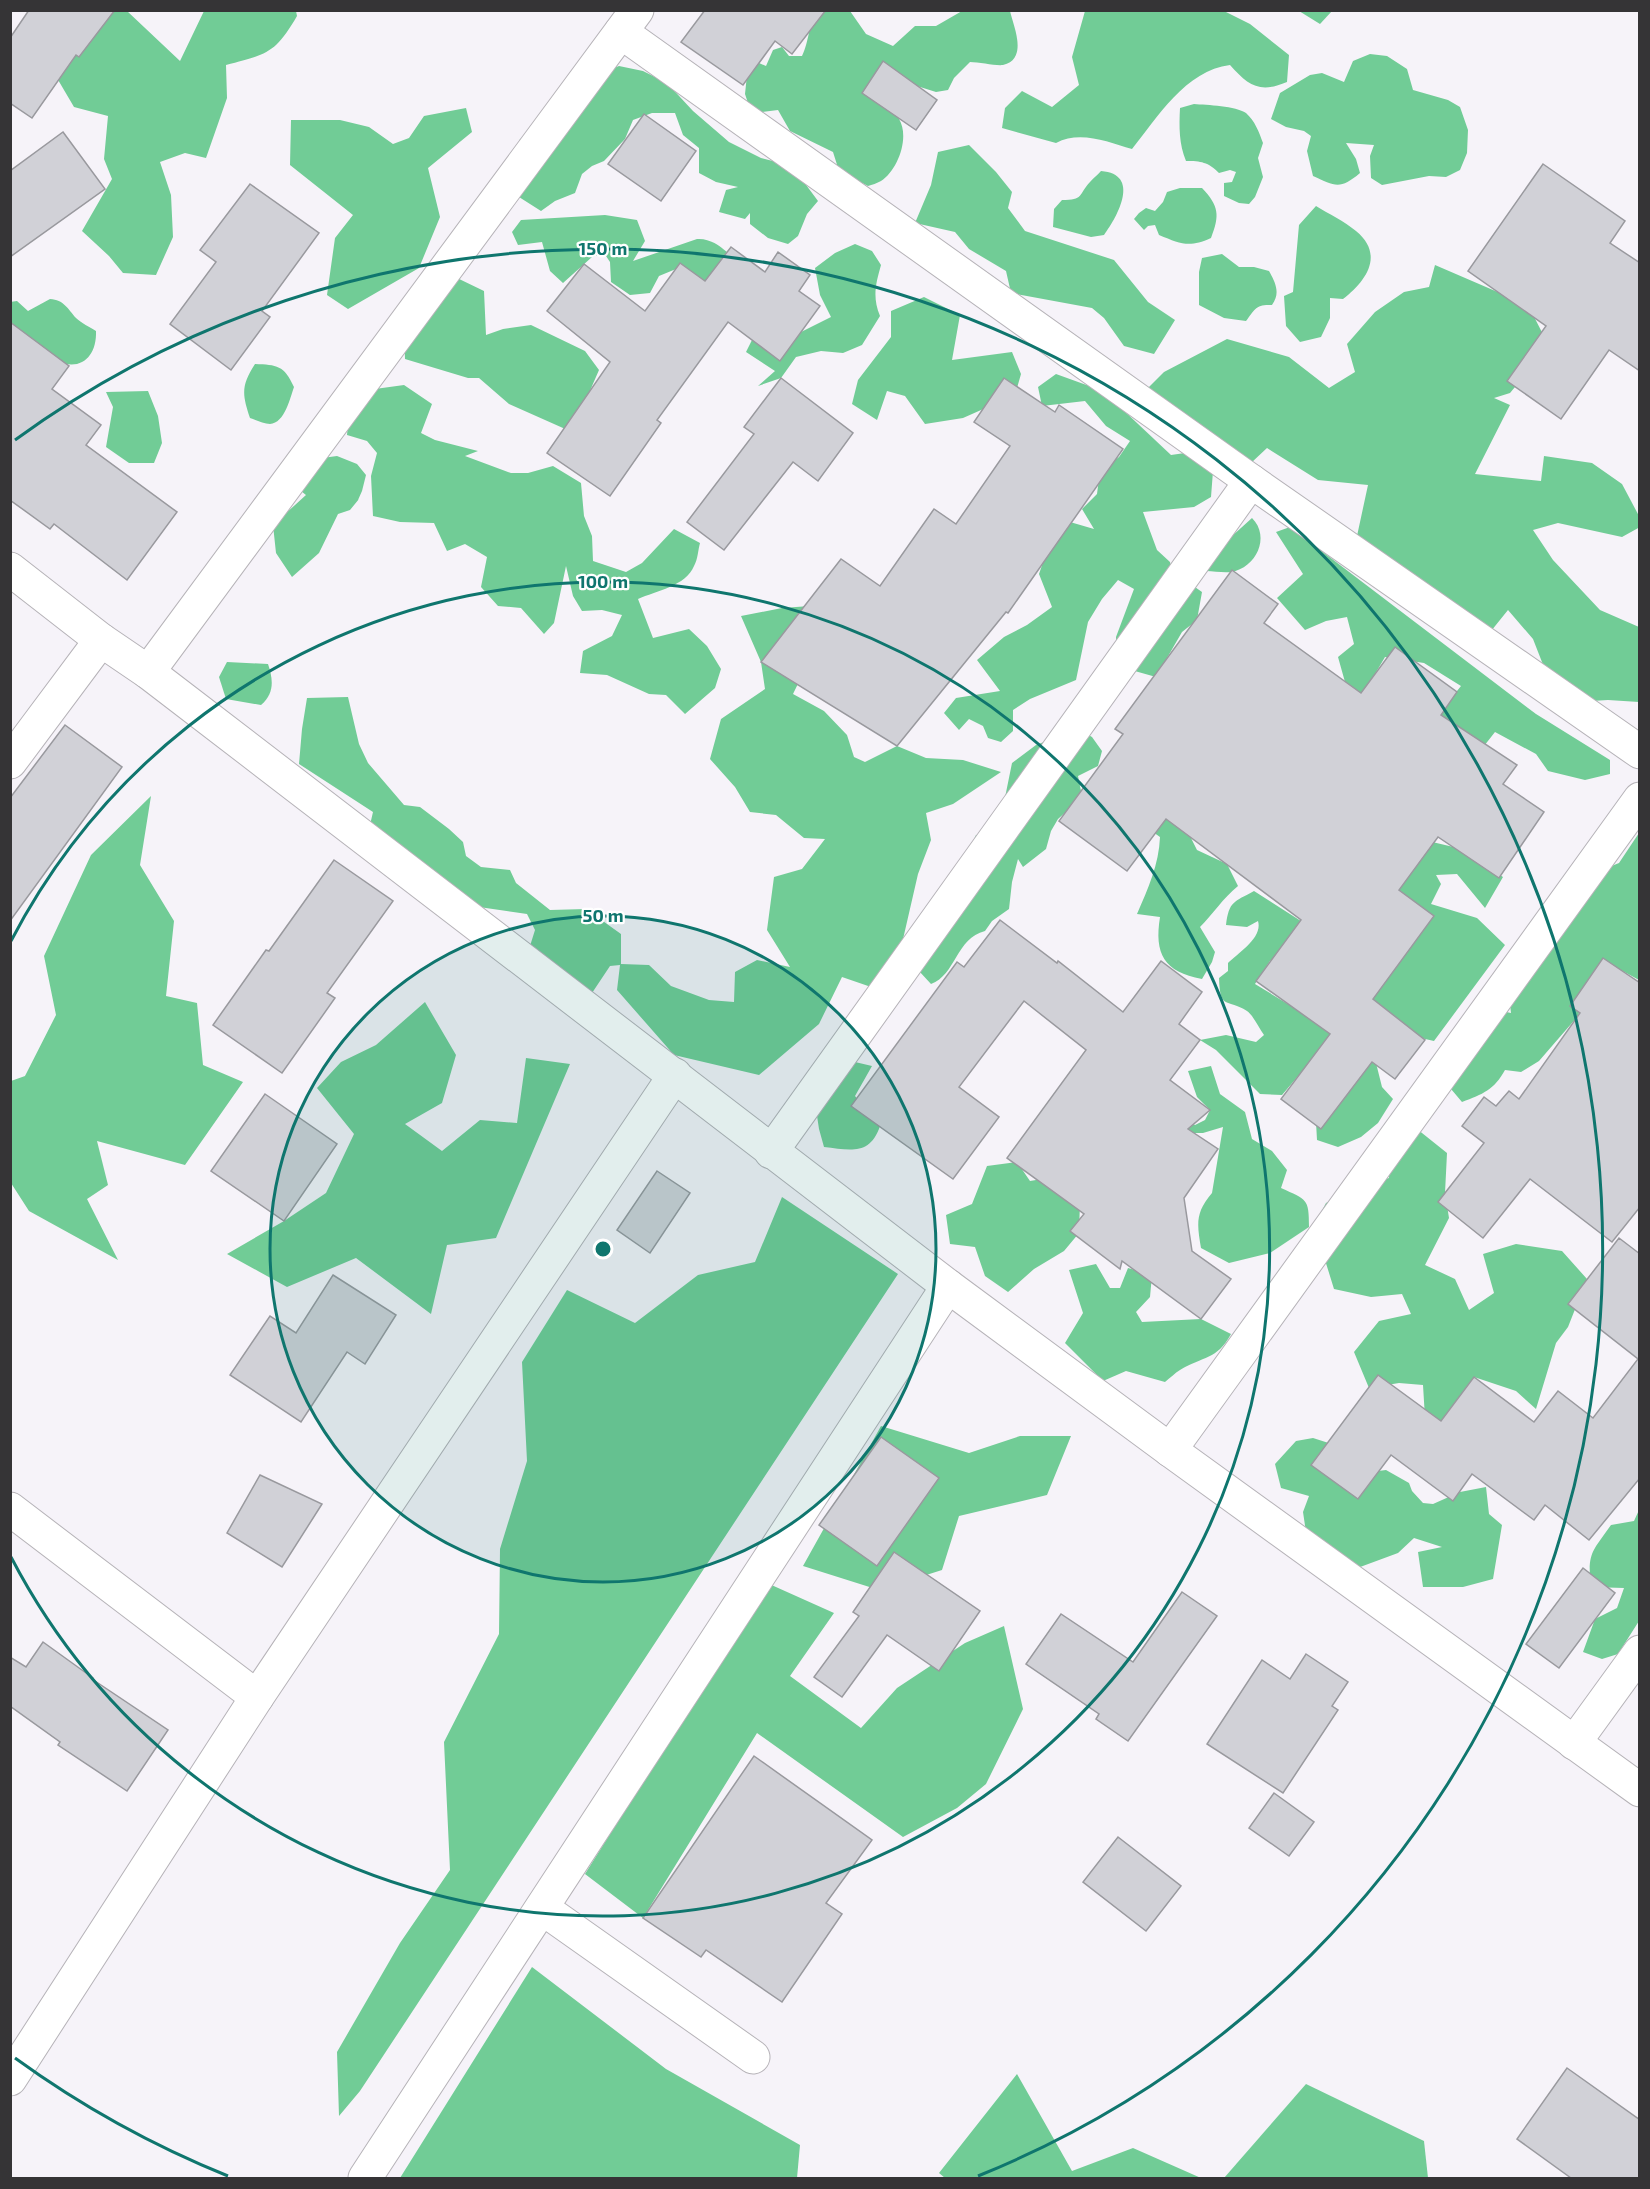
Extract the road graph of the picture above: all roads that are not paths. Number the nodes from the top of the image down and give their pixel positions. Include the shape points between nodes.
1 (629, 21) edge
2 (1251, 481) junction
3 (10, 569) edge
4 (101, 640) junction
5 (148, 672) junction
6 (1640, 752) edge
7 (10, 762) edge
8 (1640, 799) edge
9 (675, 1075) junction
10 (771, 1152) junction
11 (948, 1286) junction
12 (1170, 1450) junction
13 (10, 1509) edge
14 (1640, 1652) edge
15 (256, 1697) junction
16 (1574, 1743) junction
17 (1640, 1790) edge
18 (542, 1908) junction
19 (753, 2057) dead end
20 (10, 2079) edge
21 (365, 2178) edge

1 - 2 street
1 - 5 street
2 - 6 street
2 - 10 street
3 - 4 street
4 - 5 street
4 - 7 street
5 - 9 street
8 - 12 street
9 - 10 street
9 - 15 street
10 - 11 street
11 - 12 street
11 - 18 street
12 - 16 street
13 - 15 street
14 - 16 street
15 - 20 street
16 - 17 street
18 - 19 street
18 - 21 street

